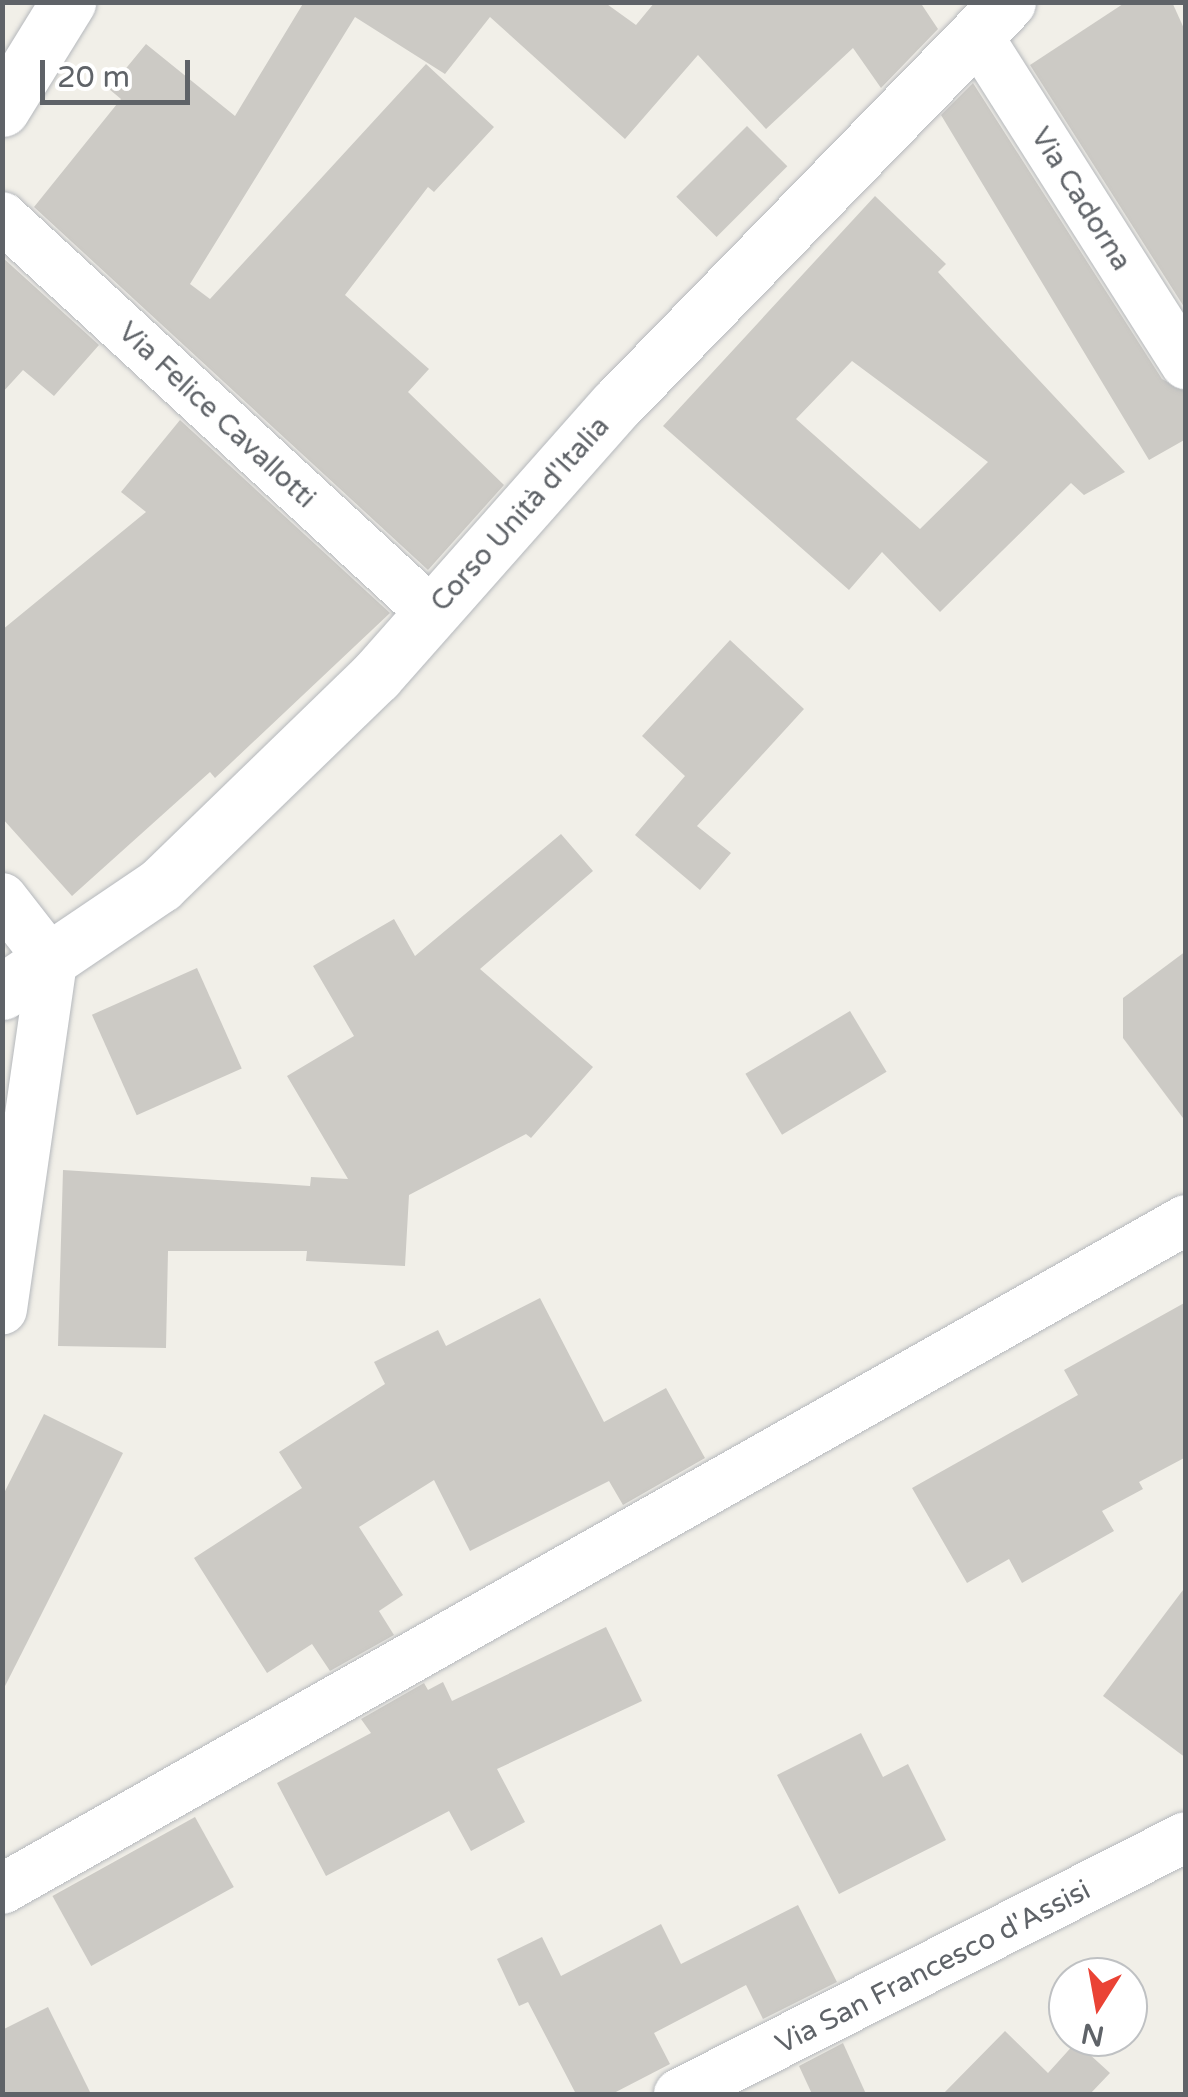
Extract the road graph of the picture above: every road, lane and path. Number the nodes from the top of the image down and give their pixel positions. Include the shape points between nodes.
1 (68, 2) edge
2 (992, 19) edge
3 (2, 110) edge
4 (2, 217) edge
5 (1186, 364) edge
6 (432, 613) junction
7 (2, 898) edge
8 (52, 962) junction
9 (2, 992) edge
10 (1186, 1220) edge
11 (2, 1309) edge
12 (1186, 1837) edge
13 (2, 1889) edge
14 (679, 2094) edge

1 - 3 main road
2 - 5 street, Via Cadorna
2 - 6 main road, Corso Unità d'Italia via 616,405
4 - 6 street, Via Felice Cavallotti
6 - 8 main road, Corso Unità d'Italia via 160,885
7 - 8 street
8 - 9 main road, Corso Unità d'Italia
8 - 11 street
10 - 13 street
12 - 14 street, Via San Francesco d'Assisi

